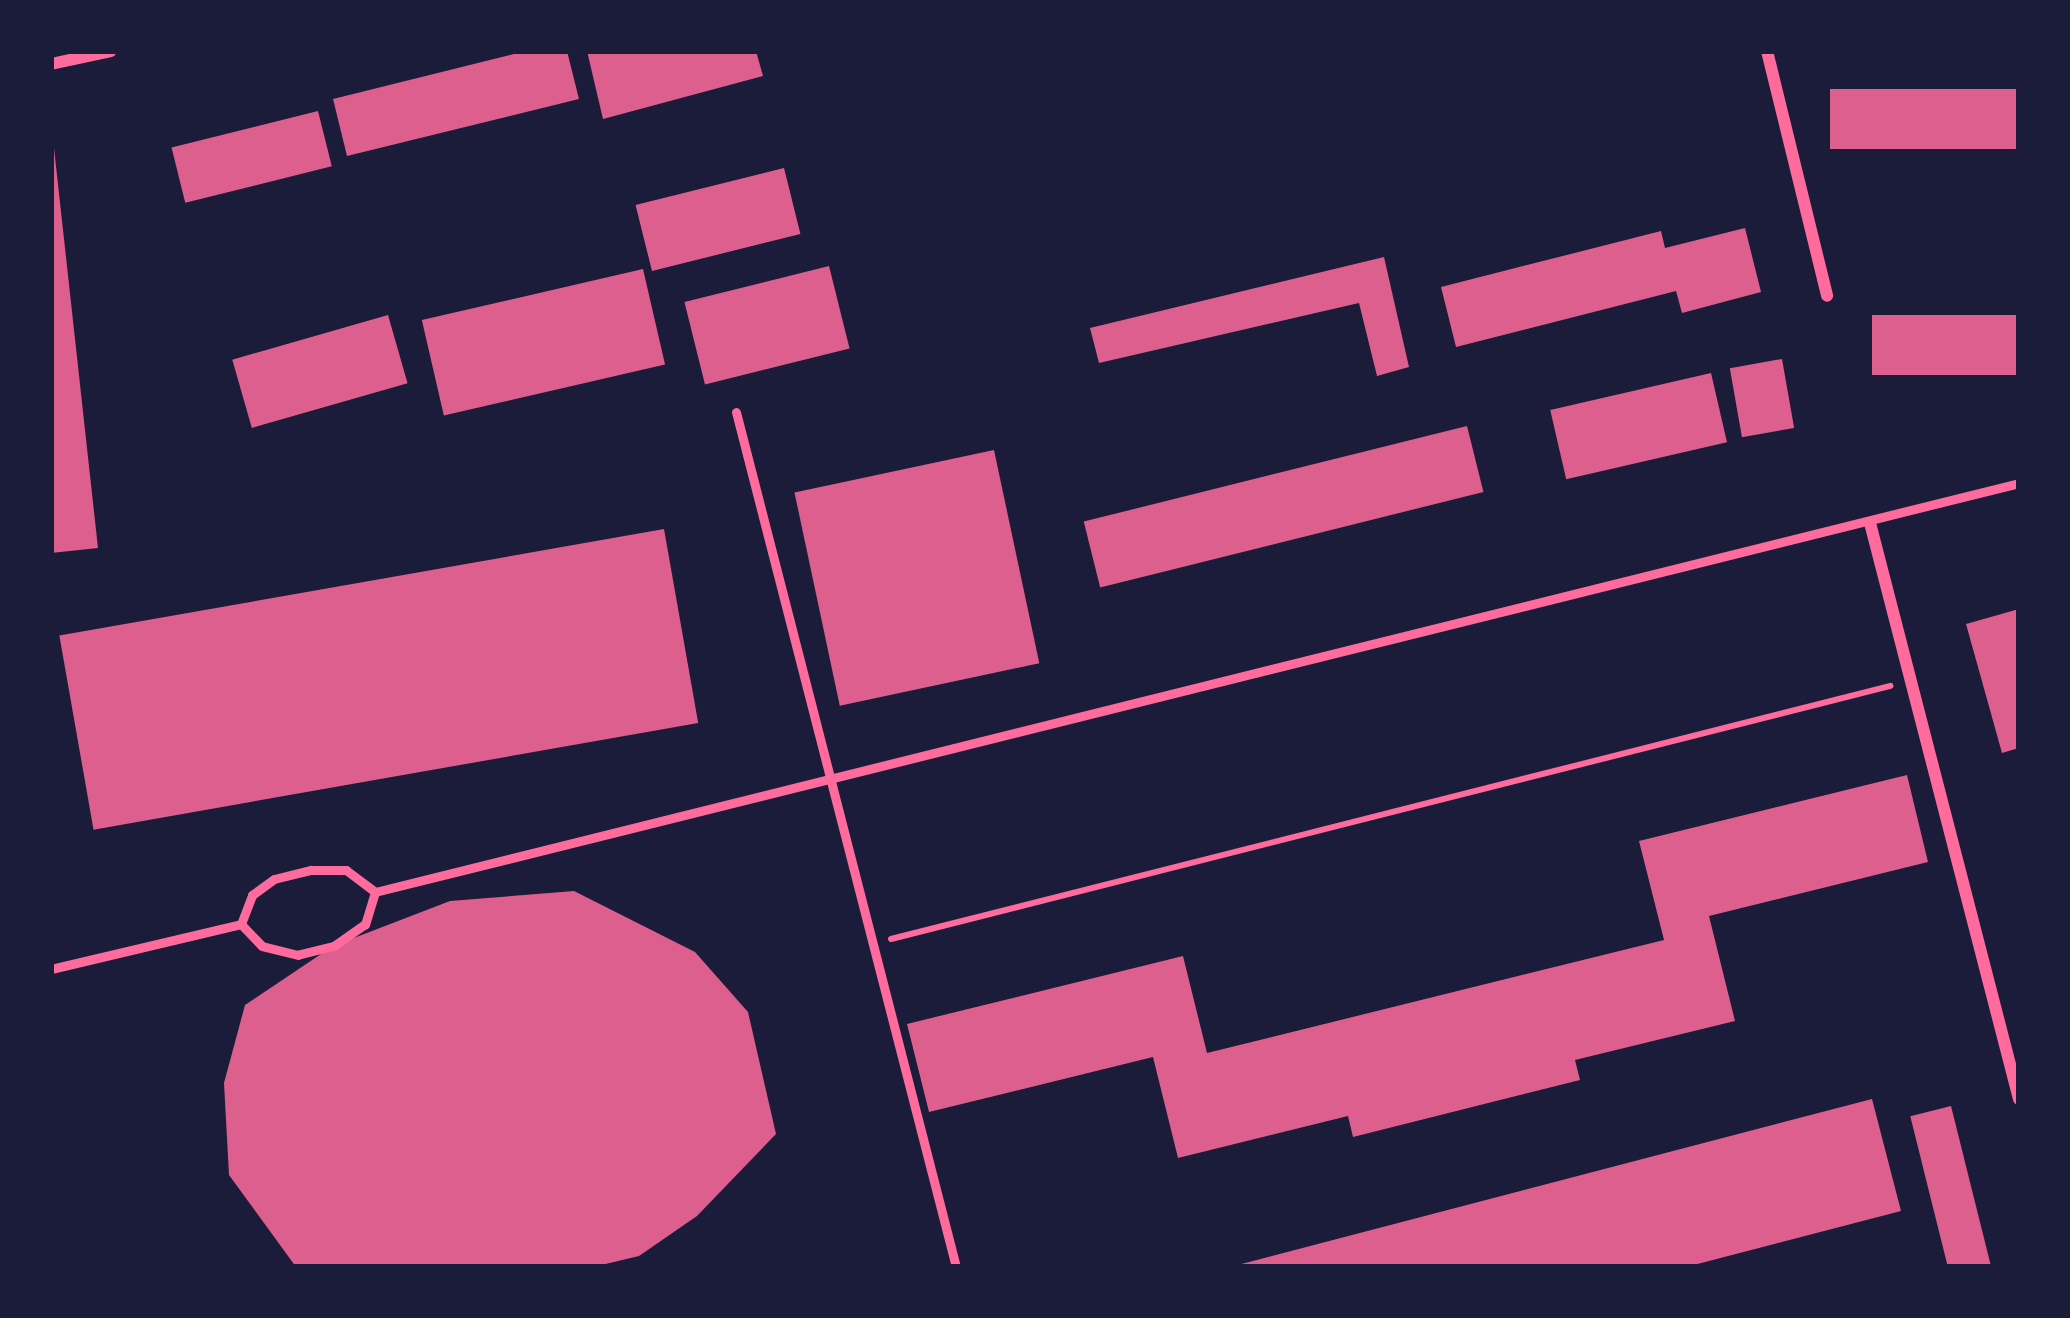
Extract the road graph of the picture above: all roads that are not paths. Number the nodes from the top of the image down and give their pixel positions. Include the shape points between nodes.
1 (111, 51) edge
2 (1767, 51) edge
3 (51, 64) edge
4 (1827, 296) dead end
5 (736, 412) dead end
6 (2019, 483) edge
7 (1870, 523) junction
8 (831, 780) junction
9 (375, 892) junction
10 (241, 925) junction
11 (51, 969) edge
12 (2019, 1099) edge
13 (956, 1267) edge

1 - 3 street
2 - 4 street
5 - 8 lane
6 - 7 lane
7 - 8 lane
7 - 12 street
8 - 9 lane
8 - 13 lane
9 - 10 lane via 346,870 274,878 252,895
9 - 10 lane via 364,925 333,946 298,955 262,946
10 - 11 lane

